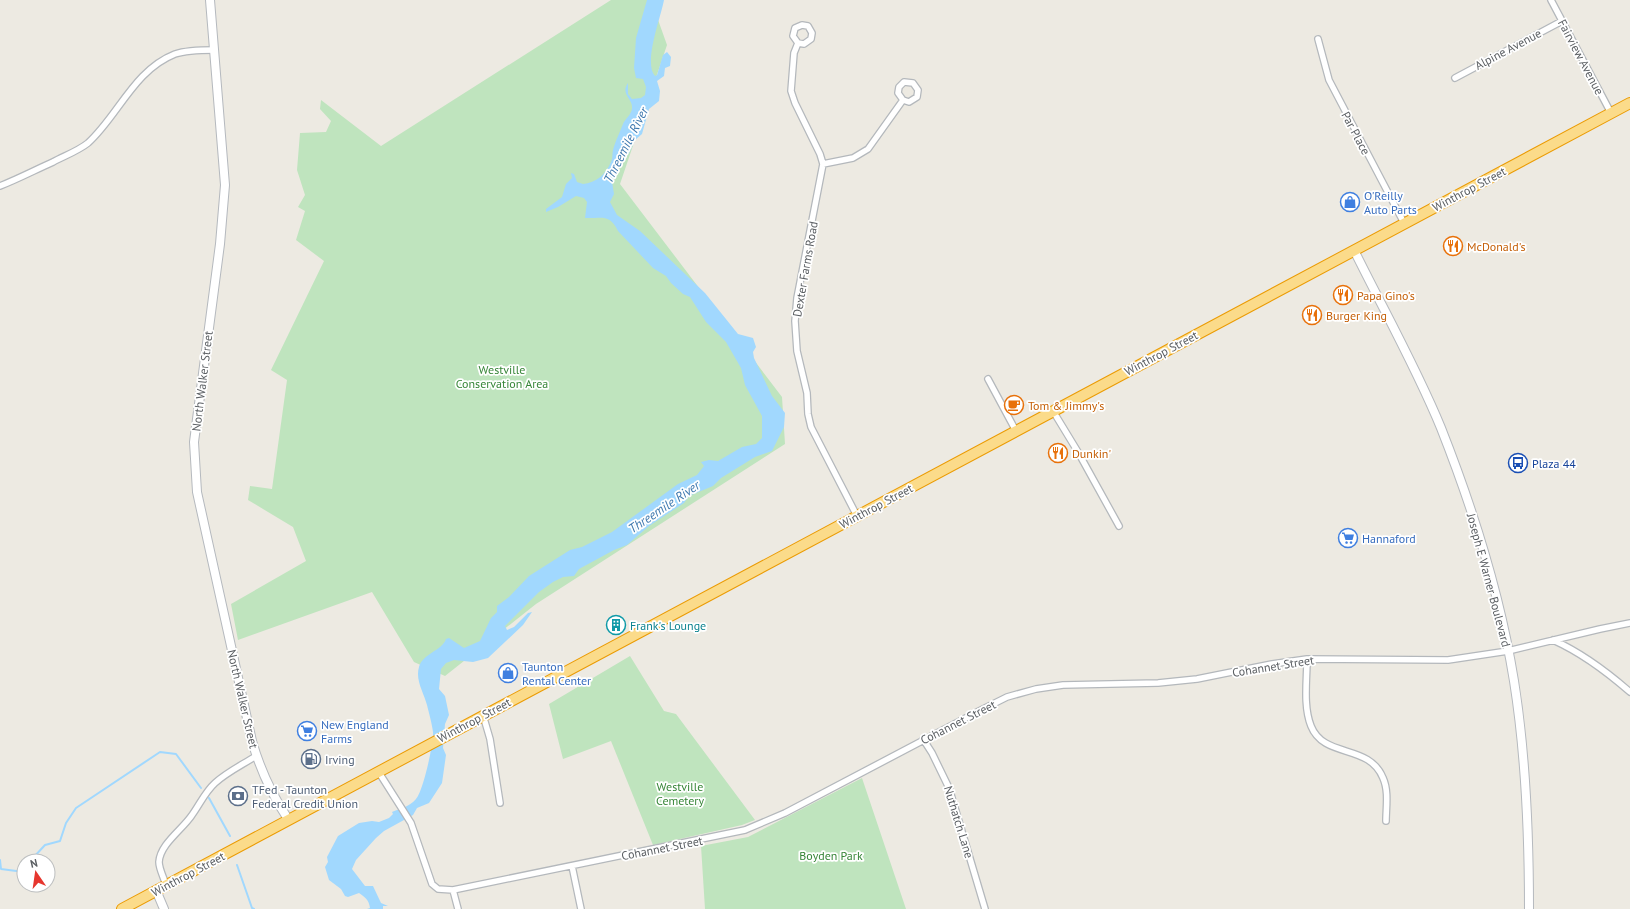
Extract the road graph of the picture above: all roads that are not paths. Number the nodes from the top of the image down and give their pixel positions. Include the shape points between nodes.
1 (210, 0) edge
2 (1551, 0) edge
3 (1562, 21) junction
4 (1318, 39) dead end
5 (798, 42) dead end
6 (214, 50) junction
7 (1455, 78) dead end
8 (903, 100) dead end
9 (1630, 103) edge
10 (1611, 113) junction
11 (823, 164) junction
12 (0, 186) edge
13 (1404, 224) junction
14 (1354, 250) junction
15 (988, 378) dead end
16 (1053, 411) junction
17 (1016, 431) junction
18 (857, 516) junction
19 (1119, 526) dead end
20 (1630, 623) edge
21 (1553, 640) junction
22 (1508, 651) junction
23 (1308, 659) junction
24 (1630, 692) edge
25 (483, 715) junction
26 (923, 739) junction
27 (256, 756) junction
28 (378, 771) junction
29 (500, 803) dead end
30 (288, 819) junction
31 (1386, 821) dead end
32 (572, 866) junction
33 (166, 885) junction
34 (156, 890) junction
35 (452, 890) junction
36 (122, 909) edge
37 (164, 909) edge
38 (458, 909) edge
39 (581, 909) edge
40 (985, 909) edge
41 (1529, 909) edge

1 - 6 main road, North Walker Street
2 - 3 street, Fairview Avenue
3 - 7 street, Alpine Avenue
3 - 10 street, Fairview Avenue
4 - 13 street, Par Place via 1329,80
5 - 11 street, Dexter Farms Road via 794,53 791,91
6 - 12 street via 176,54 163,60 137,83 87,144
6 - 27 main road, North Walker Street via 224,163 224,209 194,442 195,476
8 - 11 street via 868,149 853,158
9 - 10 highway, Winthrop Street
10 - 13 highway, Winthrop Street
11 - 18 street, Dexter Farms Road via 797,298 795,339 807,393 809,421
13 - 14 highway, Winthrop Street
14 - 16 highway, Winthrop Street
14 - 22 main road, Joseph E Warner Boulevard via 1392,323 1440,427 1484,551
15 - 17 street
16 - 17 highway, Winthrop Street
16 - 19 street
17 - 18 highway, Winthrop Street
18 - 25 highway, Winthrop Street
20 - 21 street, Cohannet Street
21 - 22 street, Cohannet Street
21 - 24 street via 1574,649
22 - 23 street, Cohannet Street via 1448,660
22 - 41 main road, Joseph E Warner Boulevard via 1526,789
23 - 26 street, Cohannet Street via 1174,682 1044,687 1007,697
23 - 31 street via 1306,701 1311,727 1323,743 1370,760 1378,768 1386,788
25 - 28 highway, Winthrop Street
25 - 29 street via 490,739
26 - 32 street, Cohannet Street via 784,813 745,830
26 - 40 street, Nuthatch Lane via 949,788
27 - 30 main road, North Walker Street via 275,799
27 - 33 street, North Walker Street via 214,784 161,853 159,862
28 - 30 highway, Winthrop Street
28 - 35 street, Cohannet Street via 409,821 432,884 438,889
30 - 33 highway, Winthrop Street
32 - 35 street, Cohannet Street
32 - 39 street
33 - 34 highway, Winthrop Street
34 - 36 highway, Winthrop Street
34 - 37 main road
35 - 38 street

